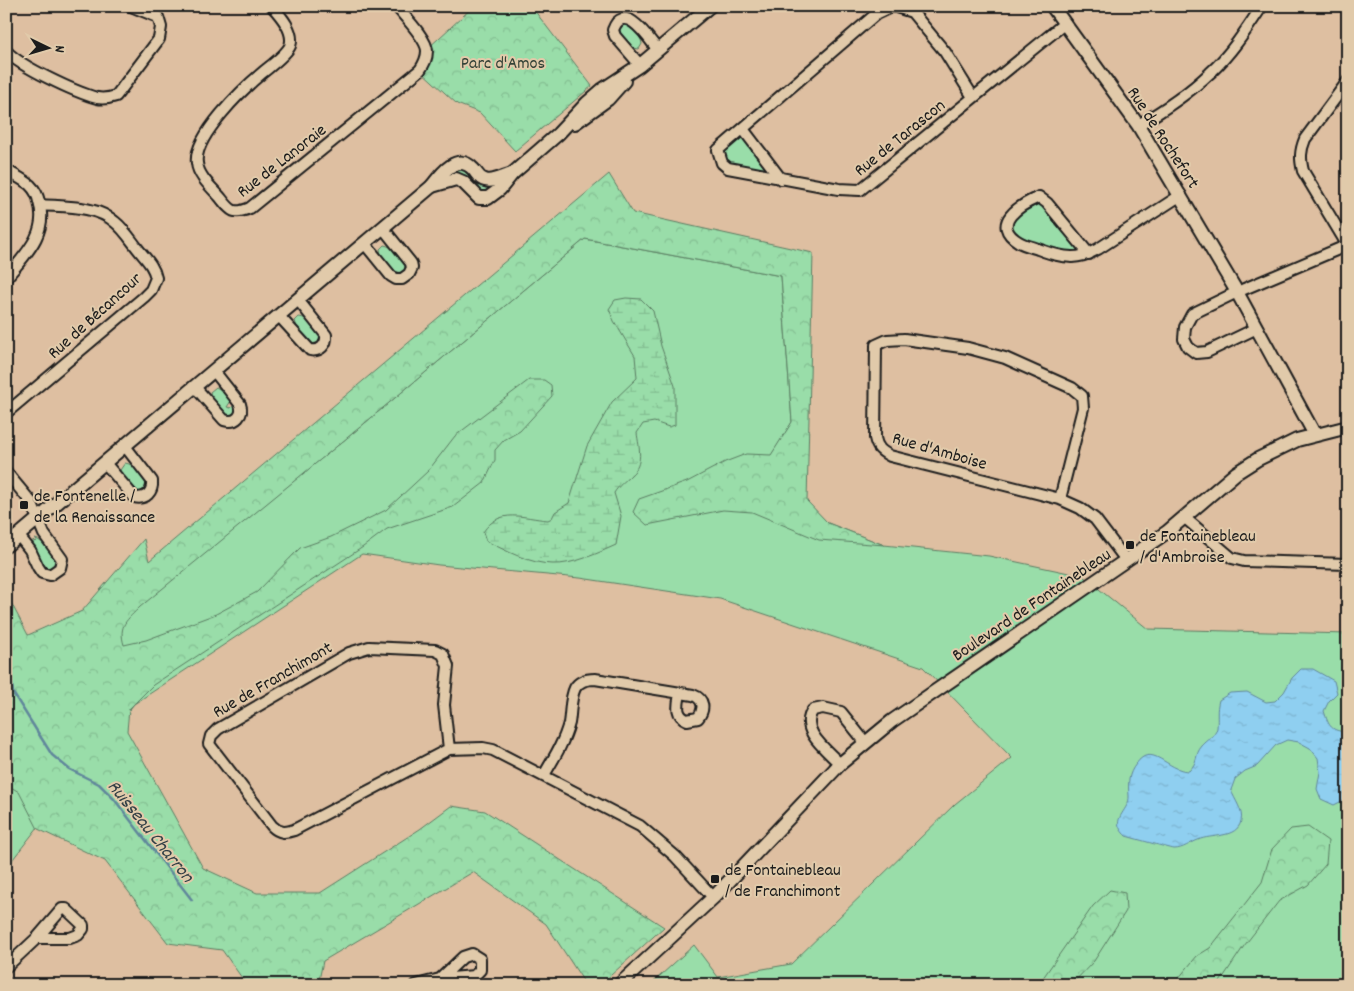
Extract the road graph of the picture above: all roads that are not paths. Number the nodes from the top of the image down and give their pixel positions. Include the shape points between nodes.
1 (131, 6) edge
2 (272, 6) edge
3 (396, 6) edge
4 (710, 6) edge
5 (1052, 6) edge
6 (1262, 6) edge
7 (1065, 23) junction
8 (658, 50) junction
9 (6, 51) edge
10 (640, 65) junction
11 (1348, 81) edge
12 (973, 97) junction
13 (1138, 125) junction
14 (743, 129) junction
15 (6, 170) edge
16 (512, 174) junction
17 (781, 179) junction
18 (432, 186) junction
19 (1181, 196) junction
20 (40, 205) junction
21 (383, 228) junction
22 (365, 244) junction
23 (1348, 245) edge
24 (1088, 254) junction
25 (6, 278) edge
26 (1237, 292) junction
27 (298, 300) junction
28 (280, 316) junction
29 (1257, 328) junction
30 (214, 371) junction
31 (195, 386) junction
32 (6, 413) edge
33 (1348, 427) edge
34 (1315, 435) junction
35 (125, 446) junction
36 (105, 463) junction
37 (6, 472) edge
38 (1060, 499) junction
39 (1185, 518) junction
40 (38, 519) junction
41 (19, 536) junction
42 (6, 546) edge
43 (1126, 560) junction
44 (1348, 564) edge
45 (680, 693) dead end
46 (865, 742) junction
47 (449, 749) junction
48 (840, 764) junction
49 (544, 776) junction
50 (714, 897) junction
51 (37, 938) dead end
52 (6, 967) edge
53 (440, 979) dead end
54 (416, 985) edge
55 (619, 985) edge

1 - 9 street via 158,17 161,27 159,39 116,96 99,98 89,95 51,79
2 - 3 street, Rue de Lanoraie via 290,35 290,47 211,125 197,153 199,171 230,210 239,213 250,208 420,70 427,49
4 - 8 street
5 - 7 street, Rue de Rochefort
6 - 13 street via 1211,72 1172,104
7 - 12 street, Rue de Tarascon
7 - 13 street, Rue de Rochefort
8 - 10 street
8 - 10 street via 632,20 625,18 617,22 613,30 615,36
10 - 16 street via 608,100 558,134
11 - 23 street via 1305,139 1300,159 1303,171
12 - 14 street, Rue de Tarascon via 944,52 912,12 893,6 876,14
12 - 17 street, Rue de Tarascon via 860,190
13 - 19 street, Rue de Rochefort
14 - 17 street
14 - 17 street, Rue de Tarascon via 718,150 722,163 728,168
15 - 20 street via 31,185
16 - 18 street via 485,180 467,164 457,163 444,170
16 - 18 street via 500,189 485,198 476,197 458,180
18 - 21 street
19 - 24 street
19 - 26 street, Rue de Rochefort
20 - 25 street via 40,228 32,246
20 - 32 street, Rue de Bécancour via 104,214 127,235 152,266 156,278 151,290
21 - 22 street
21 - 22 street via 411,263 407,277 393,277
22 - 27 street
23 - 26 street
24 - 24 street via 1060,256 1020,242 1010,234 1009,216 1024,203 1038,197 1047,203
26 - 29 street, Rue de Rochefort
26 - 29 street via 1192,314 1185,327 1184,339 1188,347 1196,353 1207,352
27 - 28 street
27 - 28 street via 326,335 322,348 310,350
28 - 30 street
29 - 34 street, Rue de Rochefort
30 - 31 street
30 - 31 street via 240,404 238,418 230,422 222,419
31 - 35 street
33 - 34 street, Boulevard de Fontainebleau
34 - 39 street, Boulevard de Fontainebleau via 1279,448 1243,468
35 - 36 street
35 - 36 street via 152,481 152,488 146,496 134,497
36 - 40 street
37 - 40 street via 31,502
38 - 38 street, Rue d'Amboise via 881,451 875,438 876,345 887,340 904,339 968,348 1005,358 1072,388 1082,396 1083,408
38 - 43 street, Rue d'Amboise via 1080,508 1095,520
39 - 43 street, Boulevard de Fontainebleau
39 - 44 street via 1232,558
40 - 41 street
40 - 41 street via 44,534 62,559 58,571 50,575 42,573
41 - 42 street
43 - 46 street, Boulevard de Fontainebleau
45 - 49 street via 595,679 580,683 574,691 565,737
46 - 48 street, Boulevard de Fontainebleau
46 - 48 street via 840,712 823,708 814,710 810,715 810,730
47 - 47 street, Rue de Franchimont via 294,830 282,832 272,826 209,744 218,729 349,653 369,647 435,650 443,654 448,666 444,705
47 - 49 street, Rue de Franchimont via 488,748
48 - 50 street, Boulevard de Fontainebleau
49 - 50 street, Rue de Franchimont via 649,833
50 - 55 street, Boulevard de Fontainebleau
51 - 52 street
53 - 54 street

